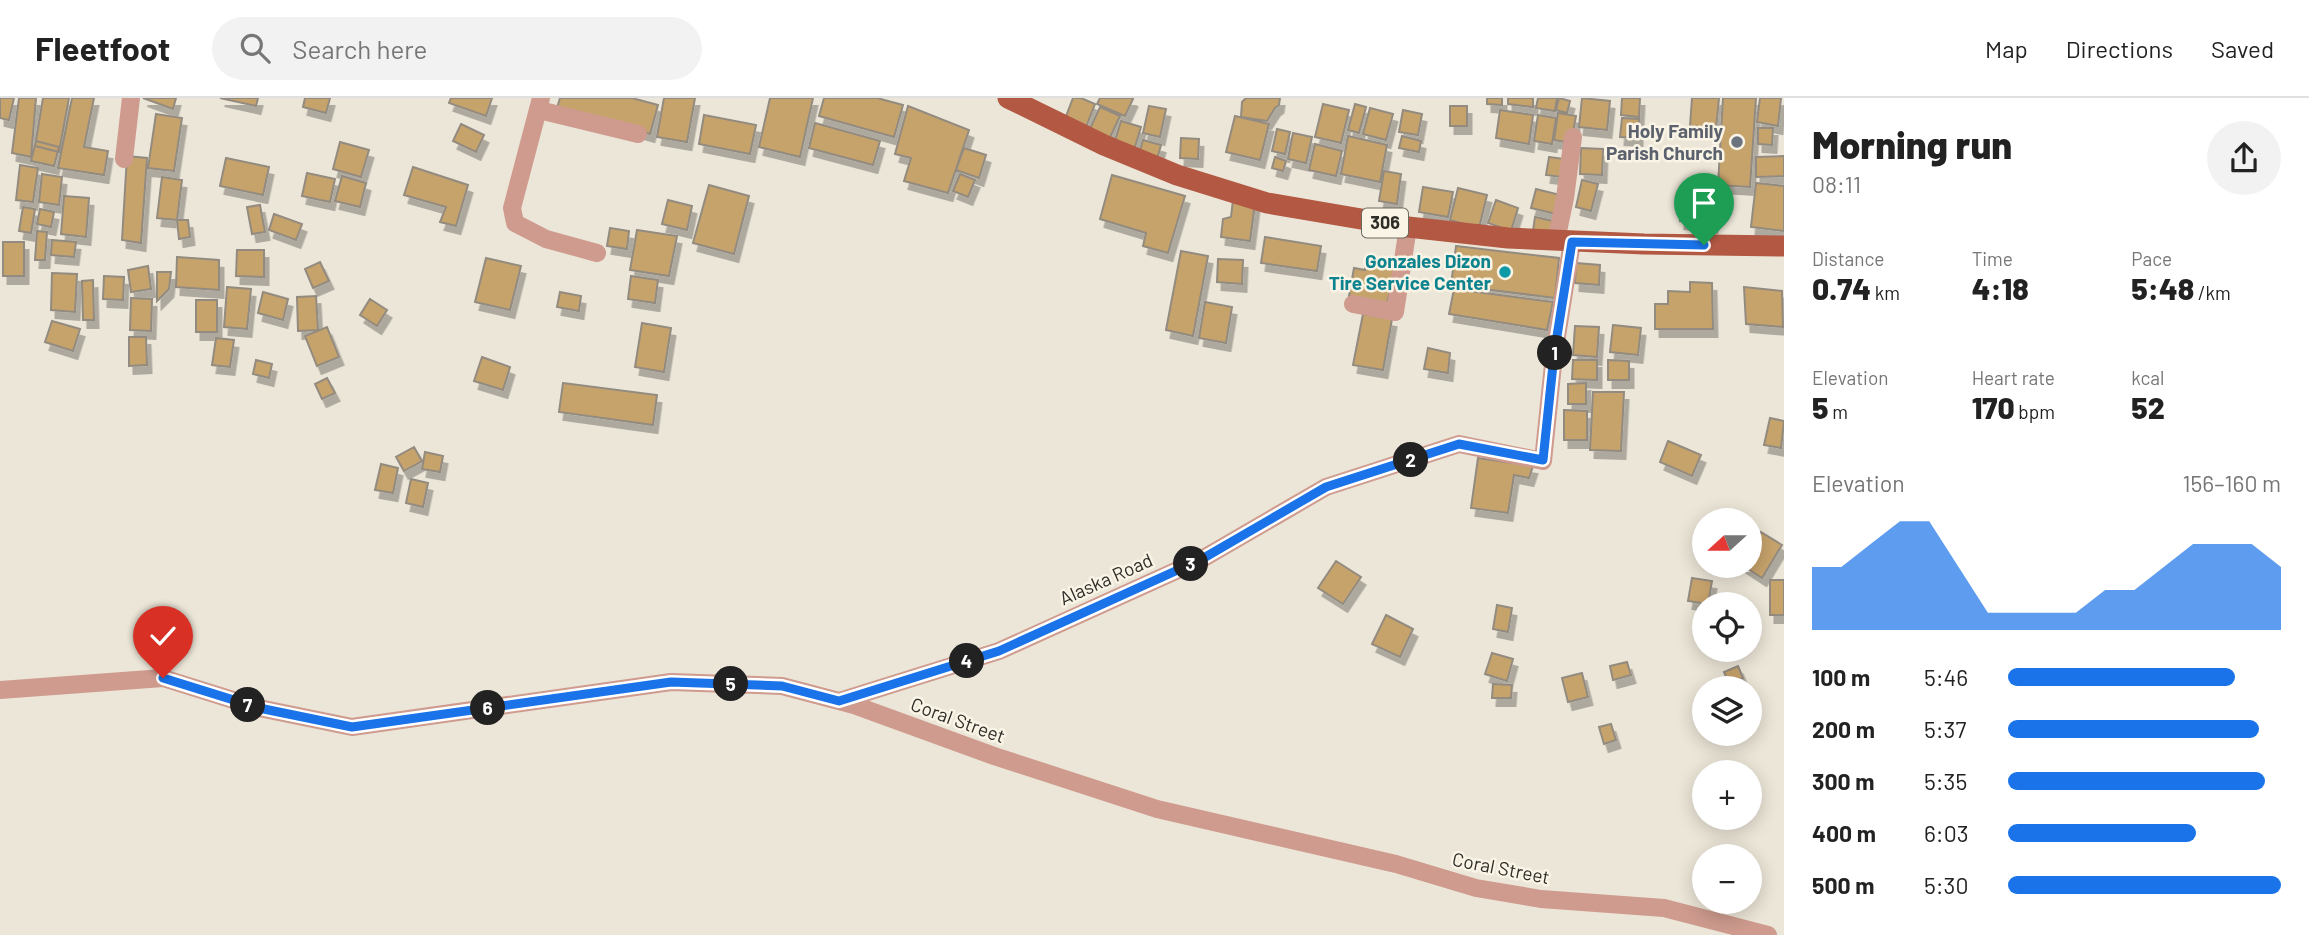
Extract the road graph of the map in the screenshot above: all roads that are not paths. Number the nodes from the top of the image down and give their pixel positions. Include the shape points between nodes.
1 (131, 98) edge
2 (1008, 98) edge
3 (540, 104) edge
4 (638, 134) dead end
5 (1573, 137) dead end
6 (124, 159) dead end
7 (1408, 227) junction
8 (1564, 242) junction
9 (1784, 246) edge
10 (597, 253) dead end
11 (1353, 304) dead end
12 (0, 690) edge
13 (839, 701) junction
14 (1768, 935) edge

1 - 6 street
2 - 7 main road, 306 via 1177,174 1267,202
3 - 4 street
3 - 10 street via 512,208 515,223 547,239
5 - 8 street
7 - 8 main road, 306
7 - 11 street via 1395,312
8 - 9 main road, 306
8 - 13 street, Alaska Road via 1543,460 1459,444 1326,487 1202,559 999,651
12 - 13 street, Coral Street via 163,678 259,708 352,727 671,682 782,686
13 - 14 street, Coral Street via 1157,809 1396,864 1476,888 1541,899 1664,908

